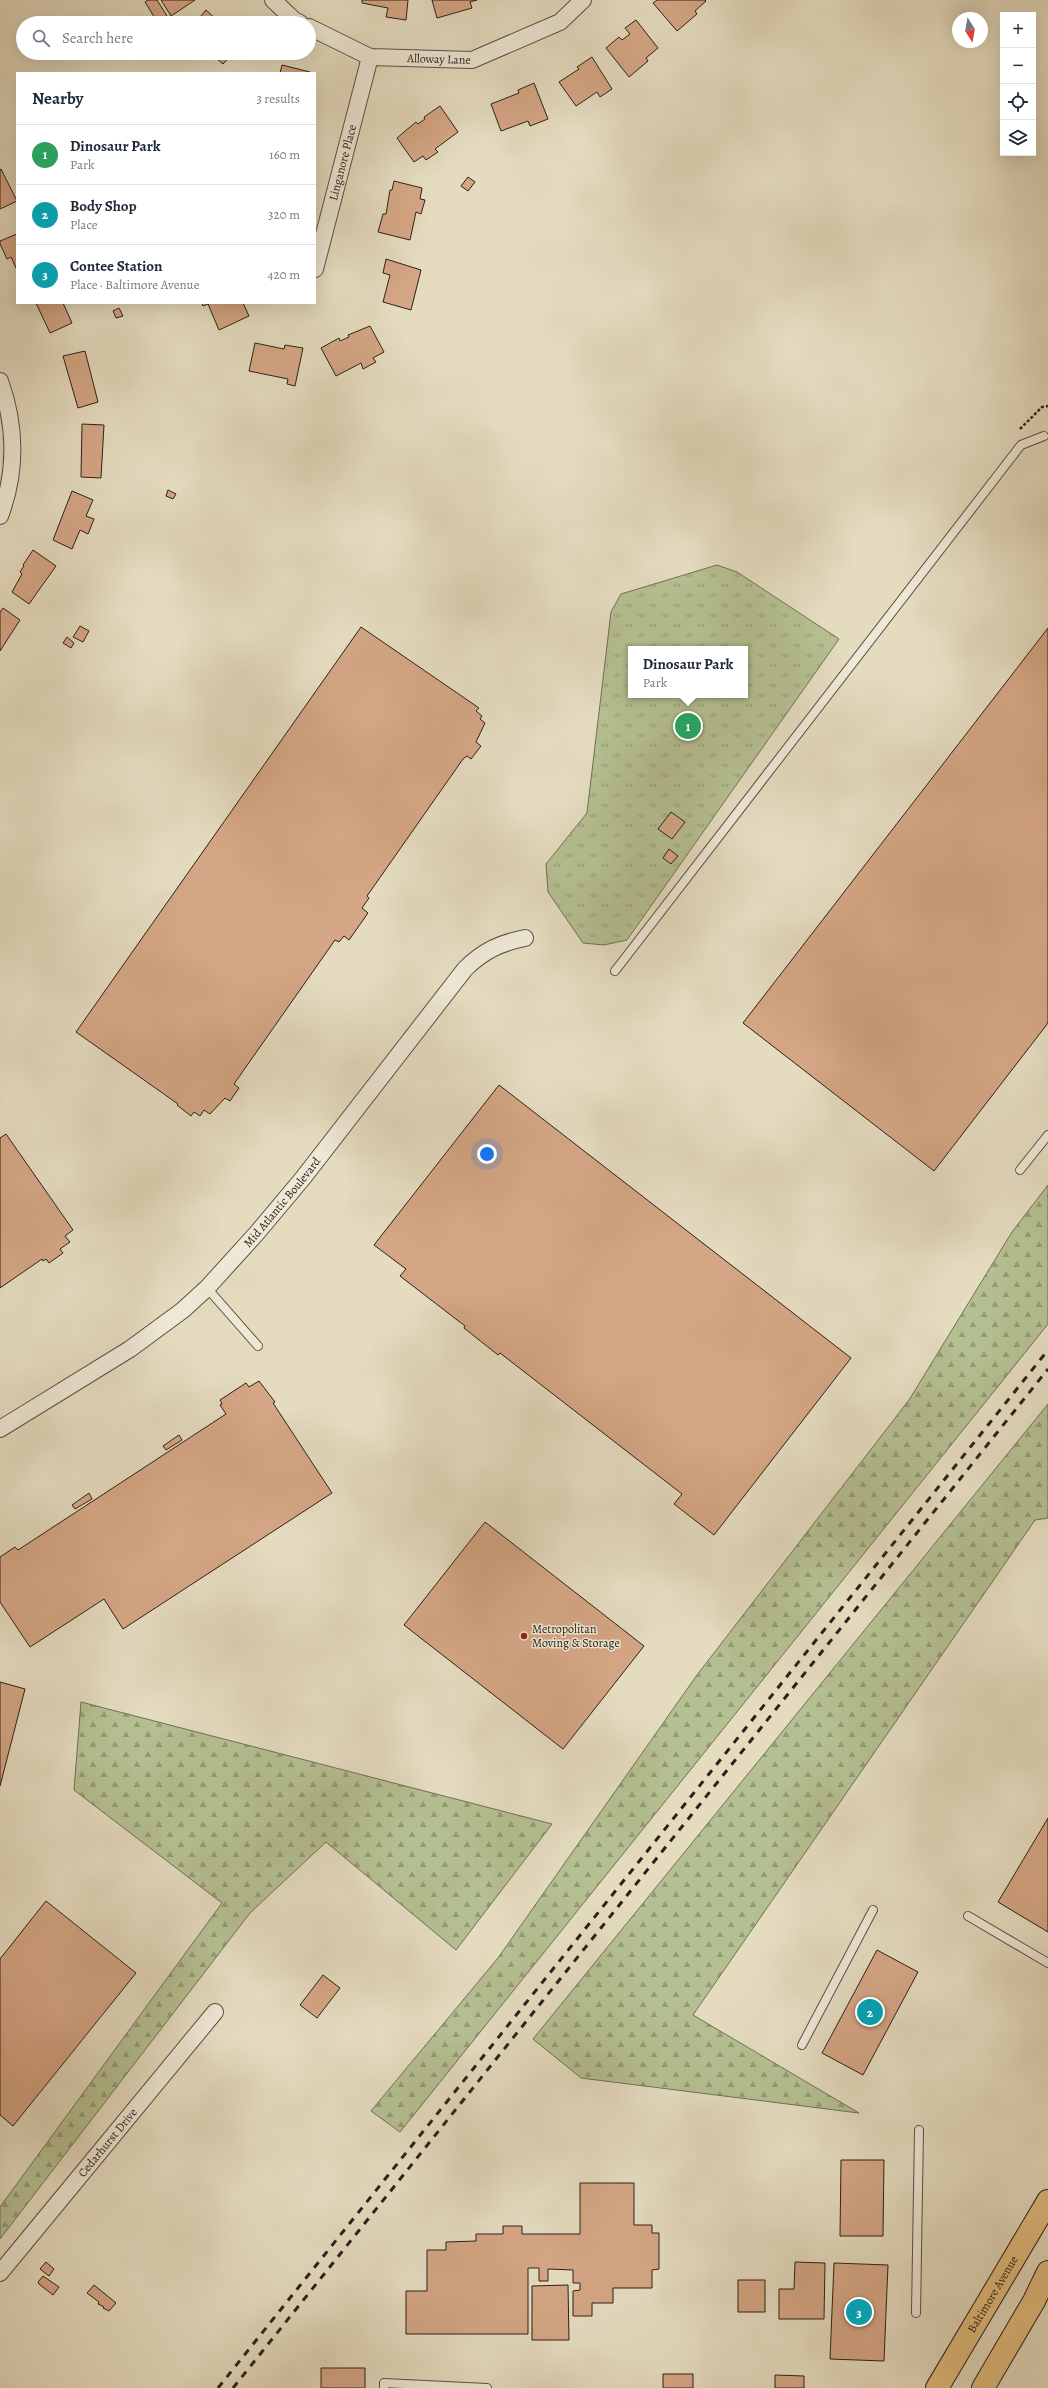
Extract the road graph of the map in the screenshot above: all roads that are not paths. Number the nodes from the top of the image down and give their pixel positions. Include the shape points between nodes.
1 (273, 0) edge
2 (583, 0) edge
3 (290, 16) edge
4 (316, 30) edge
5 (370, 56) junction
6 (316, 265) edge
7 (0, 381) edge
8 (1044, 436) dead end
9 (0, 516) edge
10 (525, 938) dead end
11 (615, 971) dead end
12 (1048, 1135) edge
13 (1020, 1170) dead end
14 (207, 1288) junction
15 (258, 1346) dead end
16 (0, 1429) edge
17 (873, 1910) dead end
18 (968, 1916) dead end
19 (1048, 1963) edge
20 (215, 2012) dead end
21 (802, 2045) dead end
22 (919, 2130) dead end
23 (1048, 2201) edge
24 (0, 2273) edge
25 (1047, 2275) edge
26 (916, 2313) dead end
27 (384, 2388) edge
28 (487, 2388) edge
29 (937, 2388) edge
30 (983, 2388) edge

1 - 3 street
2 - 5 street, Alloway Lane via 560,22 472,60
4 - 5 street, Alloway Lane
5 - 6 street, Linganore Place
7 - 9 street via 10,419 13,448 8,495
8 - 11 lane via 1020,445
10 - 14 street, Mid Atlantic Boulevard via 490,948 477,956 465,969 303,1178
12 - 13 lane
14 - 15 lane
14 - 16 street, Mid Atlantic Boulevard via 183,1310 130,1348
17 - 21 lane
18 - 19 lane
20 - 24 street, Cedarhurst Drive
22 - 26 lane
23 - 29 main road, Baltimore Avenue
25 - 30 main road
27 - 28 lane via 384,2383

